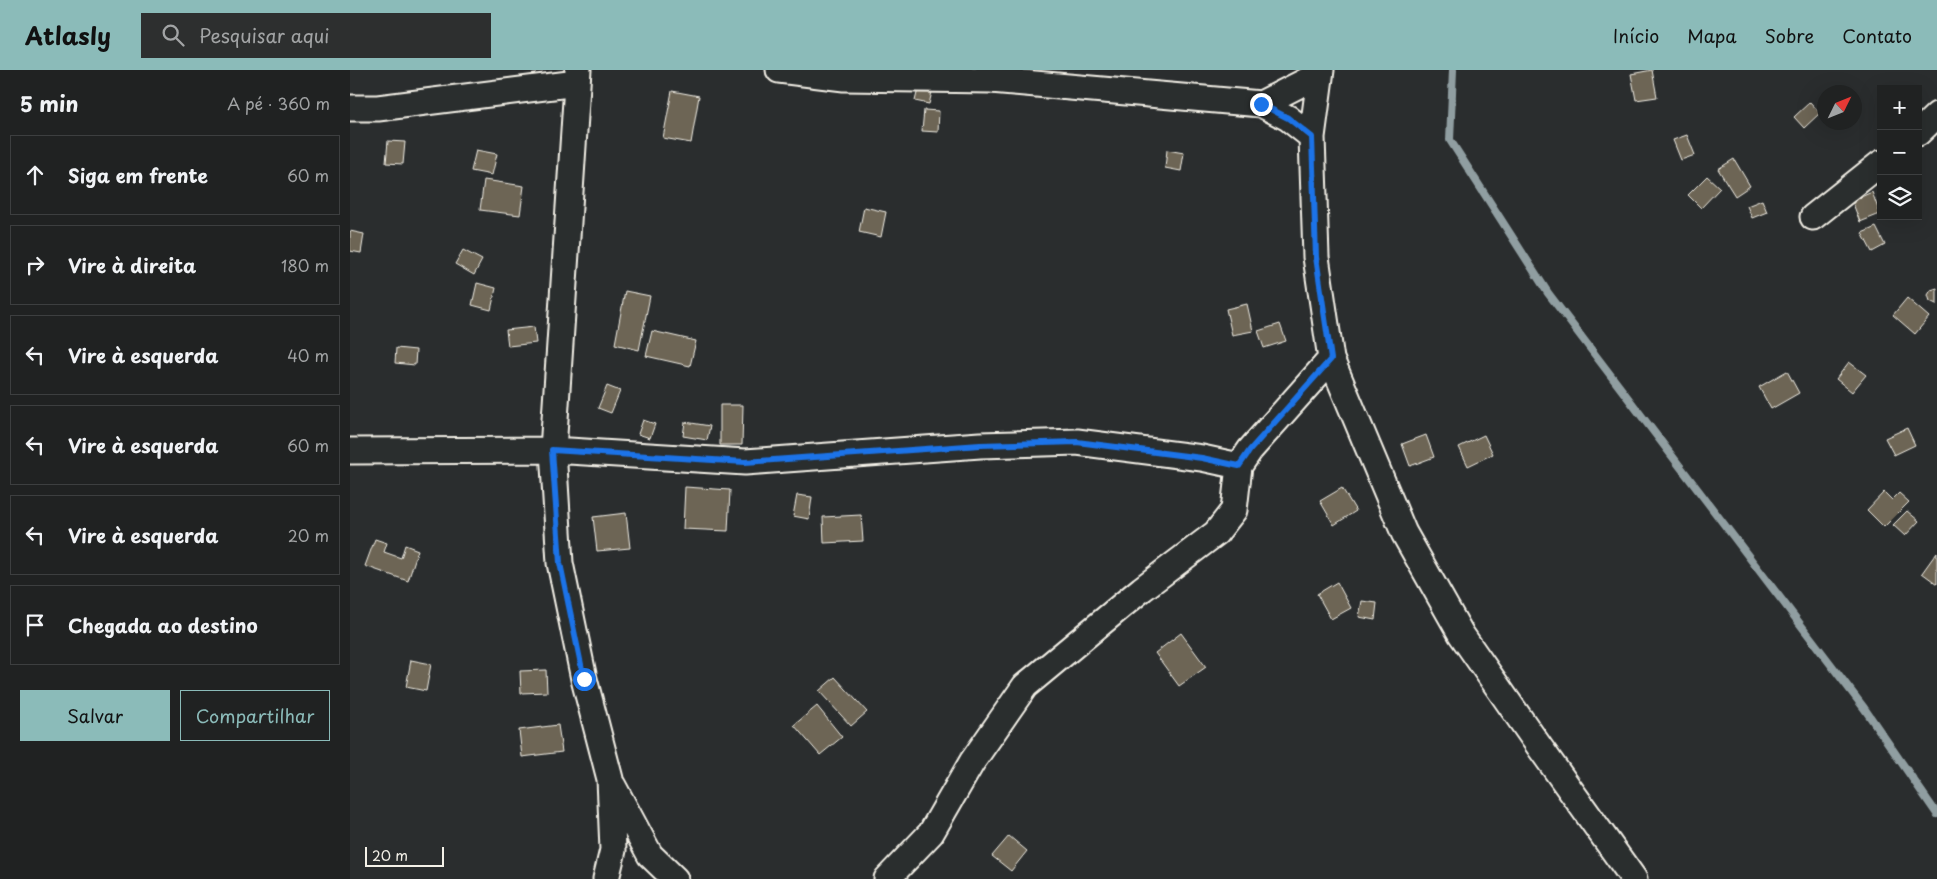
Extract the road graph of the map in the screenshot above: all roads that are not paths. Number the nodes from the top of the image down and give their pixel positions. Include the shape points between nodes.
1 (779, 70) edge
2 (1320, 72) edge
3 (578, 77) edge
4 (1261, 104) junction
5 (350, 108) edge
6 (1937, 115) edge
7 (1920, 130) edge
8 (1312, 137) junction
9 (1877, 167) edge
10 (1813, 217) dead end
11 (1331, 359) junction
12 (552, 450) junction
13 (350, 451) edge
14 (1239, 466) junction
15 (610, 779) junction
16 (606, 879) edge
17 (675, 879) edge
18 (887, 879) edge
19 (1634, 879) edge

1 - 4 street via 844,78 991,80
2 - 4 street
2 - 8 street
3 - 5 street via 378,108
3 - 12 street
4 - 8 street via 1288,118
6 - 7 street
8 - 11 street via 1316,257
9 - 10 street
11 - 14 street
11 - 19 street via 1404,533 1461,634
12 - 13 street
12 - 14 street via 745,462 980,445 1077,442
12 - 15 street via 560,563 584,679
14 - 18 street via 1234,510 1216,533 1142,589 1025,686 972,762 931,833
15 - 16 street via 613,850
15 - 17 street via 650,855

